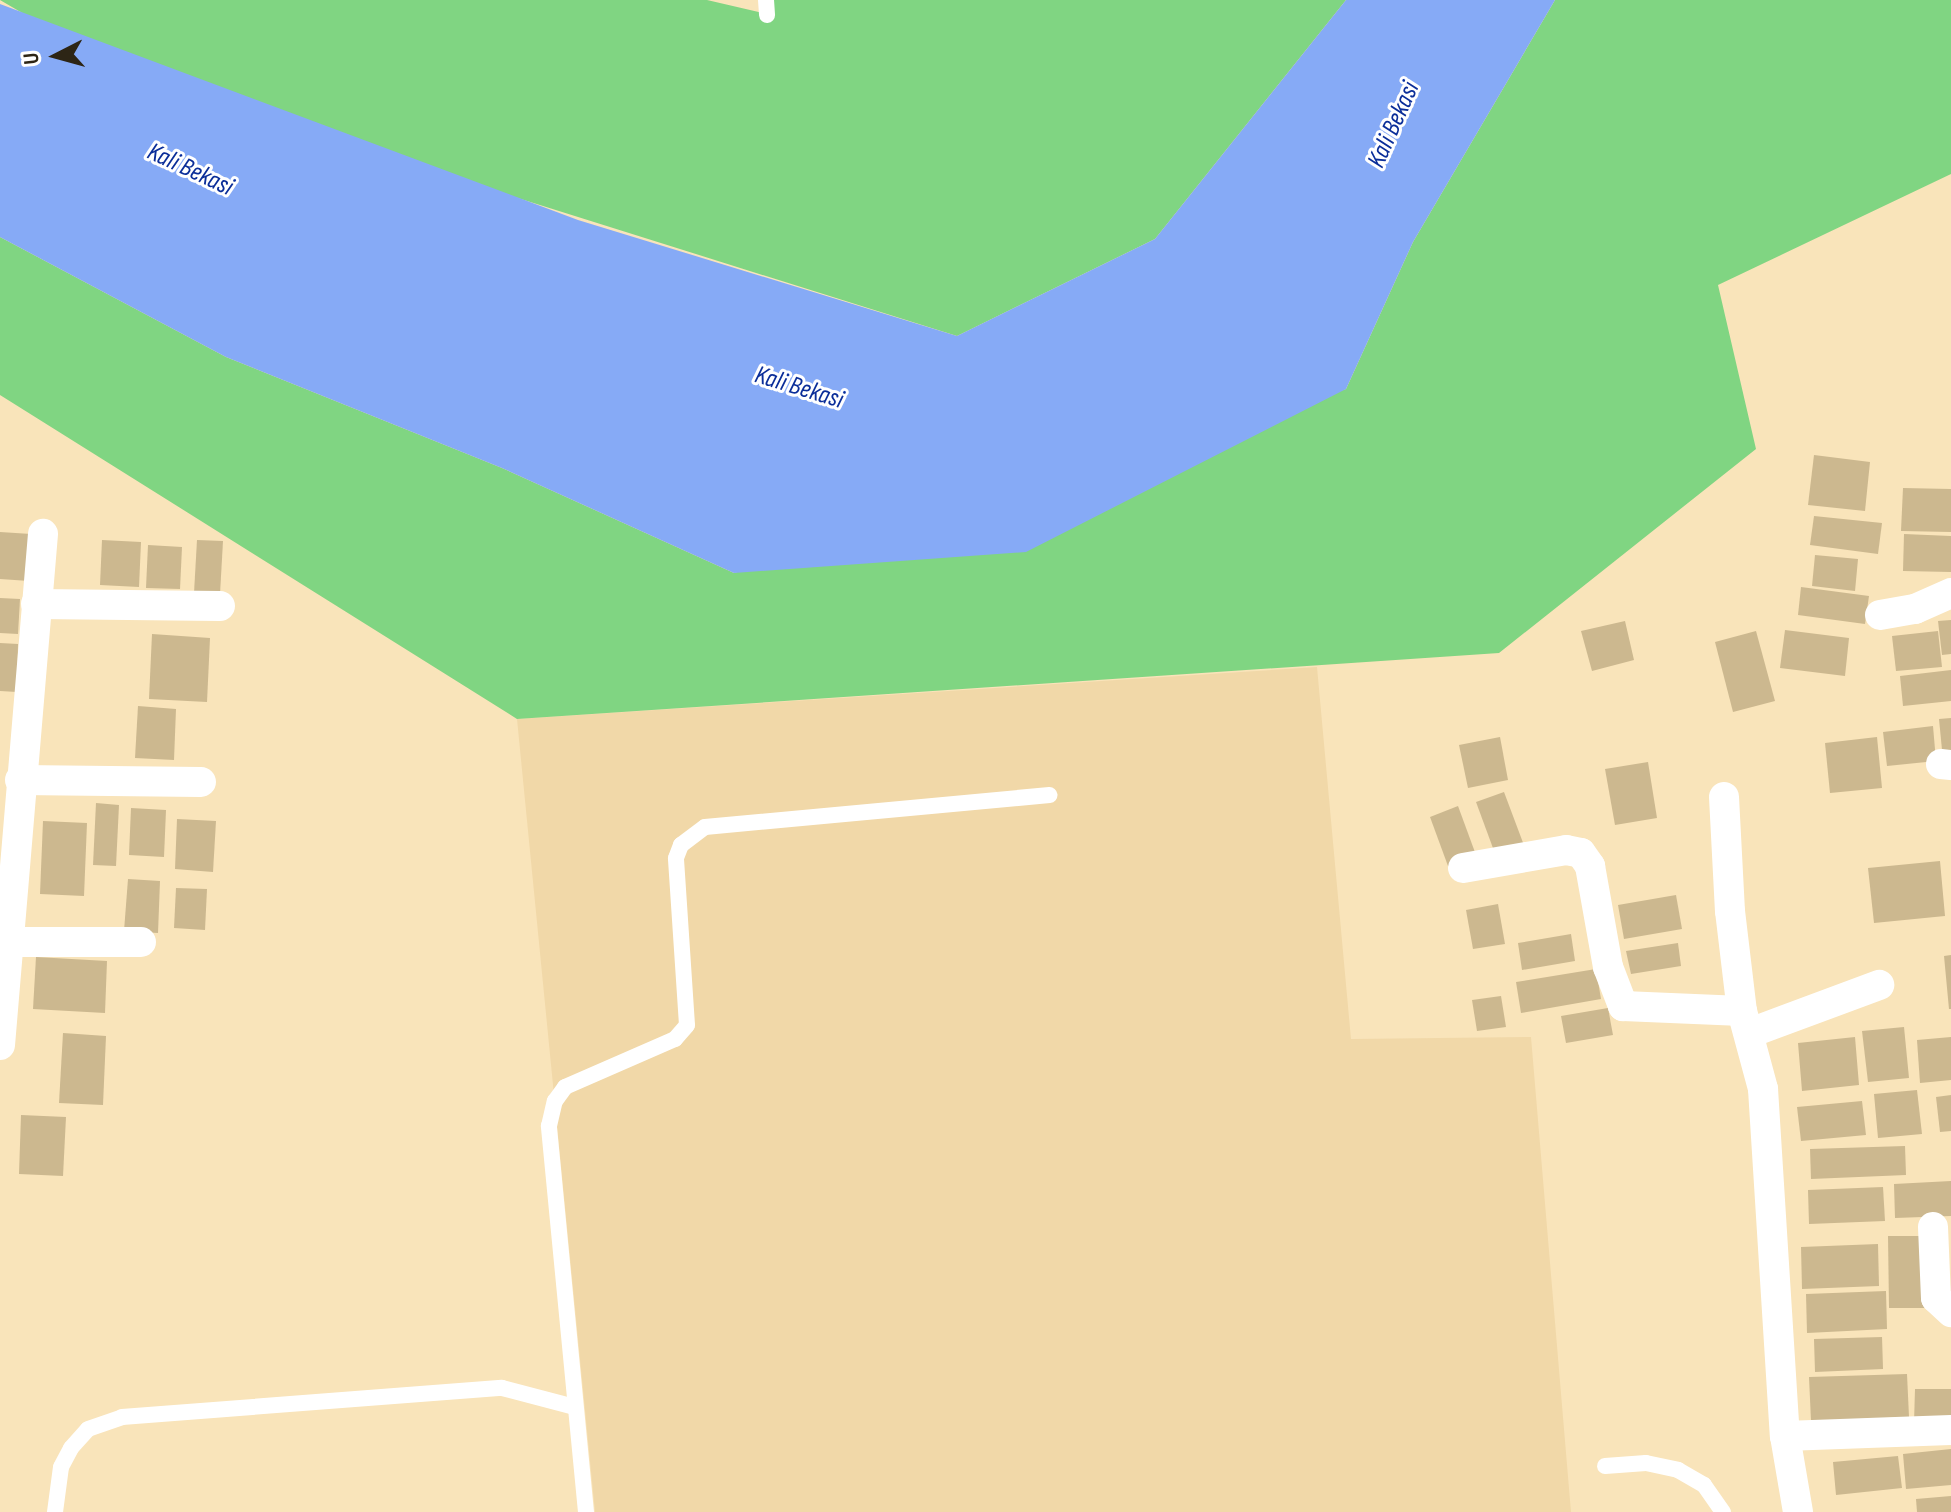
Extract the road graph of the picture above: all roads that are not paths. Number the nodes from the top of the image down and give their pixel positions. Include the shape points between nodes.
1 (43, 534) dead end
2 (1951, 593) edge
3 (36, 604) junction
4 (220, 606) dead end
5 (1880, 615) dead end
6 (20, 780) junction
7 (201, 782) dead end
8 (1050, 795) dead end
9 (1724, 797) dead end
10 (1463, 868) dead end
11 (8, 942) junction
12 (141, 942) dead end
13 (3, 980) edge
14 (1879, 985) dead end
15 (1746, 1022) junction
16 (0, 1045) edge
17 (1933, 1227) dead end
18 (1951, 1312) edge
19 (575, 1407) junction
20 (1951, 1430) edge
21 (1785, 1436) junction
22 (1605, 1466) dead end
23 (55, 1512) edge
24 (586, 1512) edge
25 (1723, 1512) edge
26 (1798, 1512) edge

1 - 3 street
2 - 5 street via 1915,609
3 - 4 street
3 - 6 street
6 - 7 street
6 - 11 street
8 - 19 lane via 705,827 689,834 676,858 688,1018 683,1033 565,1087 549,1126
9 - 15 street via 1730,911
10 - 15 street via 1566,850 1581,853 1590,866 1608,967 1623,1006
11 - 12 street
11 - 13 street
13 - 16 street
14 - 15 street
15 - 21 street via 1763,1089
17 - 18 street via 1936,1298
19 - 23 lane via 502,1388 122,1417 88,1429 71,1448 61,1467
19 - 24 lane
20 - 21 street
21 - 26 street
22 - 25 lane via 1646,1463 1678,1470 1704,1485

